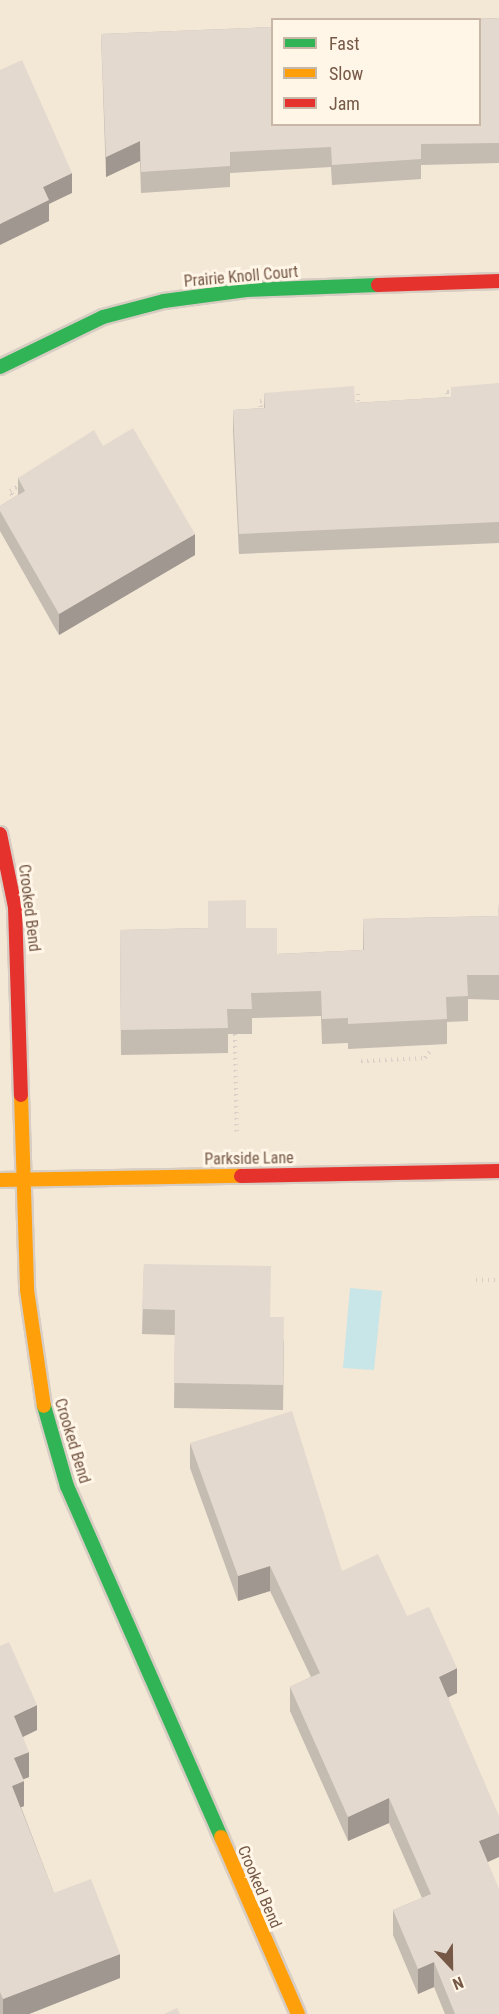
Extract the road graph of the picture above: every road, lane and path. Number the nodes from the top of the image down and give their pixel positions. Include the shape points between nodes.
1 (499, 281) edge
2 (0, 368) edge
3 (463, 392) edge
4 (347, 394) edge
5 (277, 399) edge
6 (448, 413) edge
7 (358, 418) edge
8 (262, 421) edge
9 (32, 478) edge
10 (19, 507) edge
11 (0, 834) edge
12 (235, 1034) dead end
13 (431, 1050) dead end
14 (361, 1061) dead end
15 (499, 1172) edge
16 (238, 1176) junction
17 (25, 1178) junction
18 (0, 1180) edge
19 (476, 1280) dead end
20 (499, 1280) edge
21 (298, 2014) edge

1 - 2 street, Prairie Knoll Court via 246,290 164,301 103,317
3 - 6 path via 447,392
4 - 7 path via 358,394
5 - 8 path via 260,401
9 - 10 path via 10,491
11 - 17 street, Crooked Bend via 16,918
12 - 16 path
13 - 14 path via 425,1058
15 - 16 street, Parkside Lane
16 - 17 street, Parkside Lane
17 - 18 street, Parkside Lane
17 - 21 street, Crooked Bend via 30,1329 54,1446
19 - 20 path

